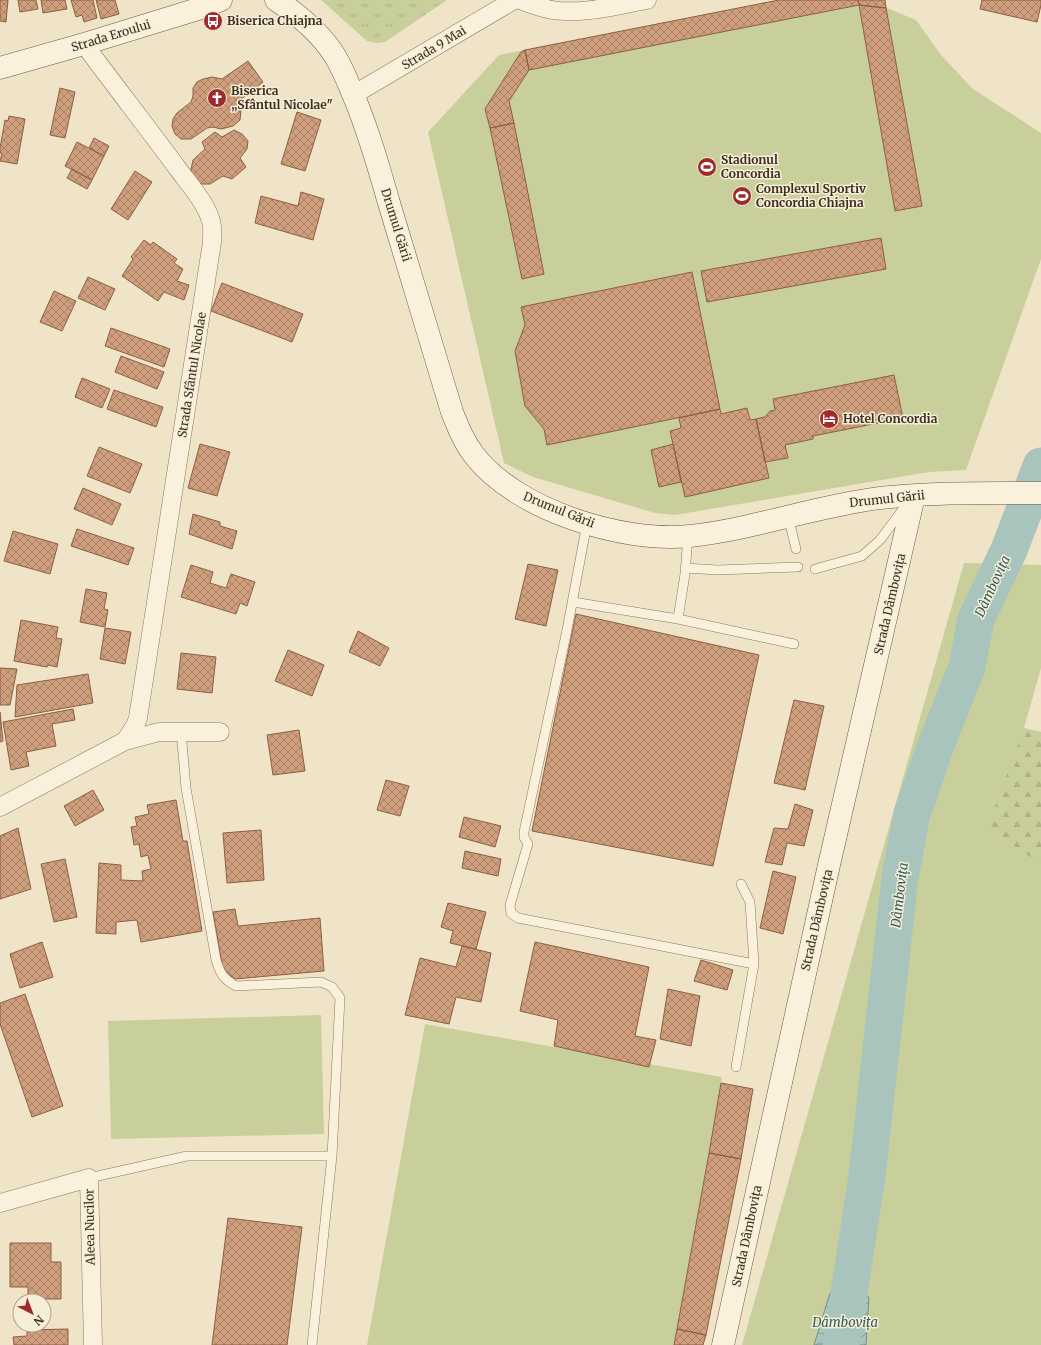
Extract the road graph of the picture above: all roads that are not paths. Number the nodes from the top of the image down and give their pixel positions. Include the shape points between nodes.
1 (221, 0) edge
2 (276, 0) edge
3 (514, 0) edge
4 (520, 0) edge
5 (647, 0) edge
6 (84, 44) junction
7 (0, 68) edge
8 (353, 95) junction
9 (1041, 493) edge
10 (914, 496) junction
11 (788, 516) junction
12 (587, 523) junction
13 (688, 536) junction
14 (796, 550) dead end
15 (798, 567) dead end
16 (685, 568) junction
17 (816, 569) dead end
18 (573, 602) junction
19 (678, 618) junction
20 (794, 644) dead end
21 (181, 731) junction
22 (220, 732) dead end
23 (125, 741) junction
24 (0, 807) edge
25 (741, 884) dead end
26 (754, 964) junction
27 (736, 1067) dead end
28 (332, 1156) junction
29 (89, 1178) junction
30 (0, 1203) edge
31 (93, 1345) edge
32 (312, 1345) edge
33 (723, 1345) edge

1 - 6 main road, Strada Eroului
2 - 8 main road, Drumul Gării via 303,19 325,41 342,68
3 - 8 street, Strada 9 Mai
4 - 5 street via 546,9 571,11
6 - 7 main road, Strada Eroului
6 - 23 street, Strada Sfântul Nicolae via 200,200 211,221 212,232 138,718
8 - 12 main road, Drumul Gării via 377,160 461,434 473,454 500,482 538,504
9 - 10 main road, Drumul Gării
10 - 11 main road, Drumul Gării via 872,499
10 - 17 lane via 880,540 862,556
10 - 33 main road, Strada Dâmbovița
11 - 13 main road, Drumul Gării via 755,525
11 - 14 lane
12 - 13 main road, Drumul Gării via 640,535
12 - 18 lane
13 - 16 lane
15 - 16 lane via 718,570
16 - 19 lane
18 - 19 lane
18 - 26 lane via 524,832 528,844 510,905 511,913 518,918
19 - 20 lane
21 - 22 street, Strada Sfântul Nicolae
21 - 23 street, Strada Sfântul Nicolae via 158,732
21 - 28 lane via 186,788 220,972 227,981 236,986 321,982 332,987 340,998
23 - 24 street, Strada Sfântul Nicolae
25 - 26 lane via 750,902
26 - 27 lane
28 - 29 lane via 187,1156
28 - 32 lane
29 - 30 street, Aleea Nucilor
29 - 31 street, Aleea Nucilor

